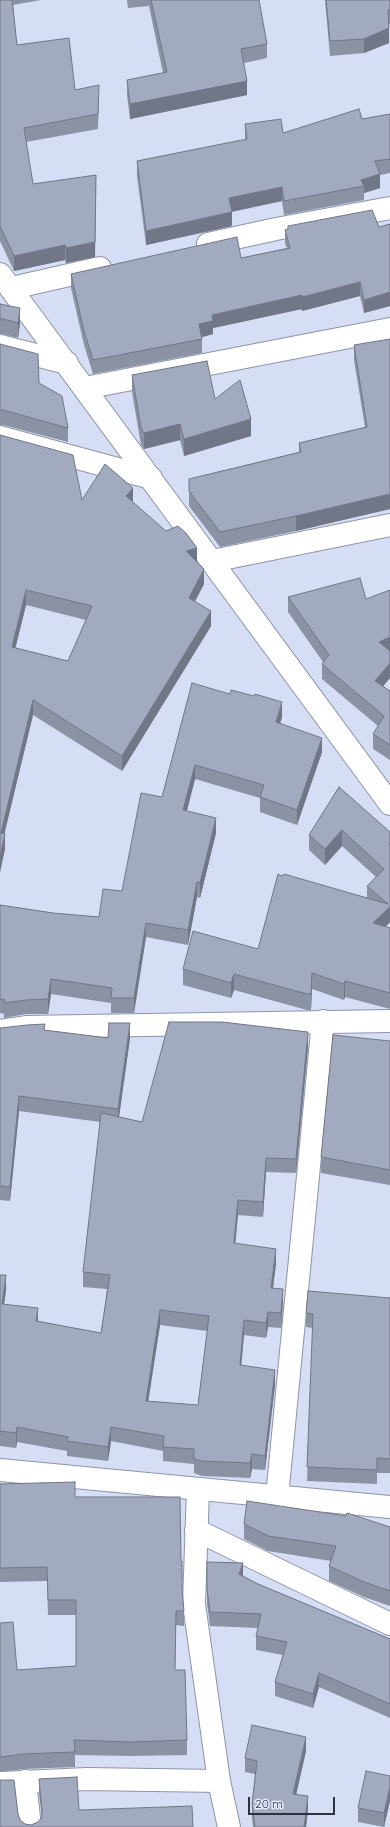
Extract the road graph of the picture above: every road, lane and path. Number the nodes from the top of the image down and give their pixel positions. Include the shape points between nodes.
1 (390, 208) edge
2 (190, 248) edge
3 (120, 264) edge
4 (6, 281) edge
5 (390, 329) edge
6 (0, 346) edge
7 (67, 363) junction
8 (85, 388) junction
9 (0, 437) edge
10 (151, 478) junction
11 (390, 525) edge
12 (212, 561) junction
13 (390, 804) edge
14 (323, 1021) junction
15 (390, 1021) edge
16 (0, 1031) edge
17 (0, 1470) edge
18 (198, 1489) junction
19 (278, 1497) junction
20 (390, 1507) edge
21 (196, 1530) junction
22 (390, 1624) edge
23 (25, 1781) junction
24 (219, 1781) junction
25 (0, 1783) edge
26 (30, 1827) edge
27 (229, 1827) edge

1 - 2 street
3 - 4 street
4 - 7 street
5 - 8 street
6 - 7 street
7 - 8 street
8 - 10 street
9 - 10 street
10 - 12 street
11 - 12 street
12 - 13 street
14 - 15 street
14 - 16 street via 26,1027
14 - 19 street
17 - 18 street
18 - 19 street
18 - 21 street
19 - 20 street
21 - 22 street
21 - 24 street via 194,1604
23 - 24 street
23 - 25 street
23 - 26 street
24 - 27 street

